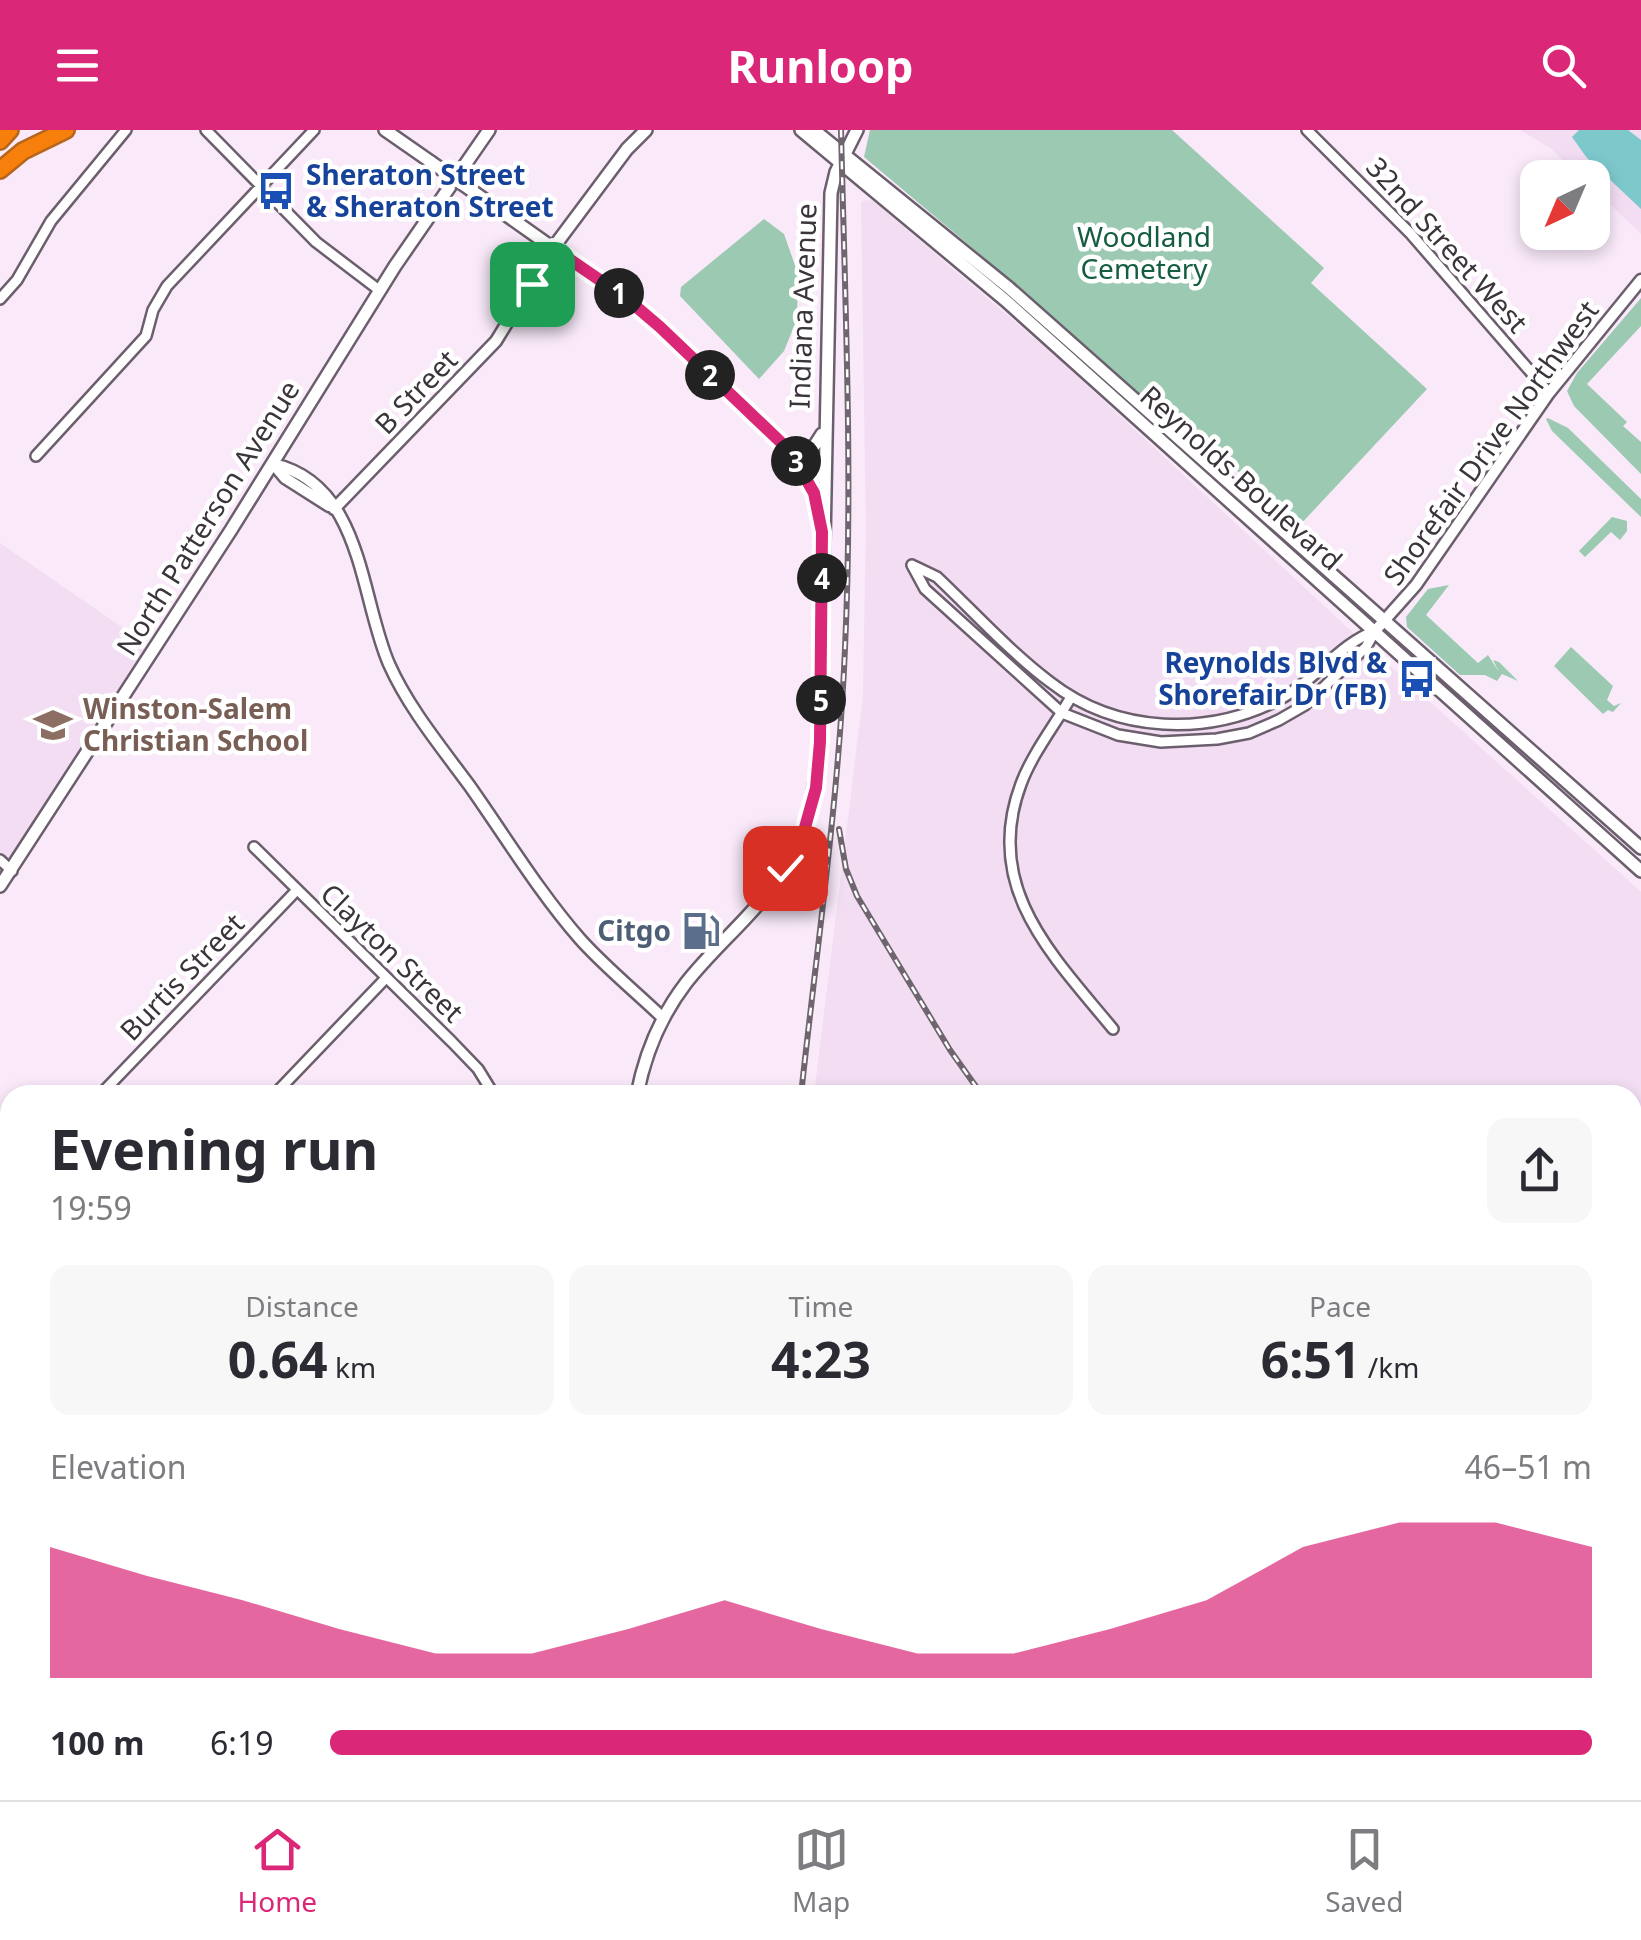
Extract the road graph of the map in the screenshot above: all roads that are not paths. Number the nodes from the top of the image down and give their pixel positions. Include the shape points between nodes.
1 (10, 130) edge
2 (66, 130) edge
3 (126, 130) edge
4 (206, 130) edge
5 (314, 130) edge
6 (385, 130) edge
7 (478, 130) edge
8 (489, 130) edge
9 (646, 130) edge
10 (801, 130) edge
11 (814, 130) edge
12 (857, 130) edge
13 (1307, 130) edge
14 (0, 140) edge
15 (844, 158) junction
16 (0, 170) edge
17 (456, 174) junction
18 (262, 186) junction
19 (553, 248) junction
20 (1641, 280) edge
21 (380, 290) junction
22 (0, 299) edge
23 (1549, 393) junction
24 (824, 430) junction
25 (786, 448) junction
26 (36, 456) dead end
27 (274, 464) junction
28 (823, 478) junction
29 (334, 509) junction
30 (822, 532) junction
31 (1387, 619) junction
32 (1375, 631) junction
33 (1071, 697) junction
34 (1062, 713) junction
35 (254, 847) dead end
36 (1641, 848) edge
37 (0, 860) edge
38 (12, 871) junction
39 (1641, 872) edge
40 (0, 886) edge
41 (296, 890) junction
42 (385, 979) junction
43 (662, 1018) junction
44 (1112, 1028) dead end
45 (110, 1085) edge
46 (284, 1085) edge
47 (489, 1085) edge
48 (639, 1085) edge

1 - 14 highway
2 - 16 highway
3 - 22 street via 50,221
4 - 18 street
5 - 18 street
6 - 19 main road, bridge
7 - 17 main road, North Patterson Avenue
8 - 17 main road, North Patterson Avenue
9 - 19 main road
10 - 15 main road, Reynolds Boulevard
11 - 15 main road, Reynolds Boulevard
12 - 15 main road, Indiana Avenue
13 - 23 street, 32nd Street West via 1410,233
15 - 24 main road, Indiana Avenue via 831,193
15 - 31 main road, Reynolds Boulevard via 1009,288
15 - 32 main road, Reynolds Boulevard
17 - 21 main road, North Patterson Avenue
18 - 21 street via 316,242
18 - 26 street via 167,286 146,336
19 - 25 main road via 642,311
19 - 29 street, B Street via 496,341
20 - 23 street, Shorefair Drive Northwest
21 - 27 main road, North Patterson Avenue
23 - 31 street, Shorefair Drive Northwest
24 - 25 main road via 806,450
24 - 28 main road, Indiana Avenue
25 - 28 main road
25 - 30 main road via 814,493
27 - 29 street via 308,480
27 - 38 main road, North Patterson Avenue
28 - 30 main road, Indiana Avenue
29 - 43 street via 358,557 396,680 570,927
30 - 43 main road, Indiana Avenue via 820,742 804,831 785,868
31 - 32 street, Shorefair Drive Northwest
31 - 36 main road, Reynolds Boulevard
32 - 33 street, Shorefair Drive Northwest via 1356,638 1302,686 1234,718 1138,722
32 - 34 street, Shorefair Drive Northwest via 1305,706 1249,733 1161,742 1118,735
32 - 39 main road, Reynolds Boulevard
33 - 34 street
33 - 34 street, Shorefair Drive Northwest via 937,577 912,565 925,589
34 - 44 street via 1022,779 1009,834 1012,869 1036,933
35 - 41 street, Clayton Street
37 - 38 street
38 - 40 main road, North Patterson Avenue
41 - 42 street, Clayton Street
41 - 45 street, Burtis Street
42 - 46 street
42 - 47 street, Clayton Street
43 - 48 main road, Indiana Avenue

